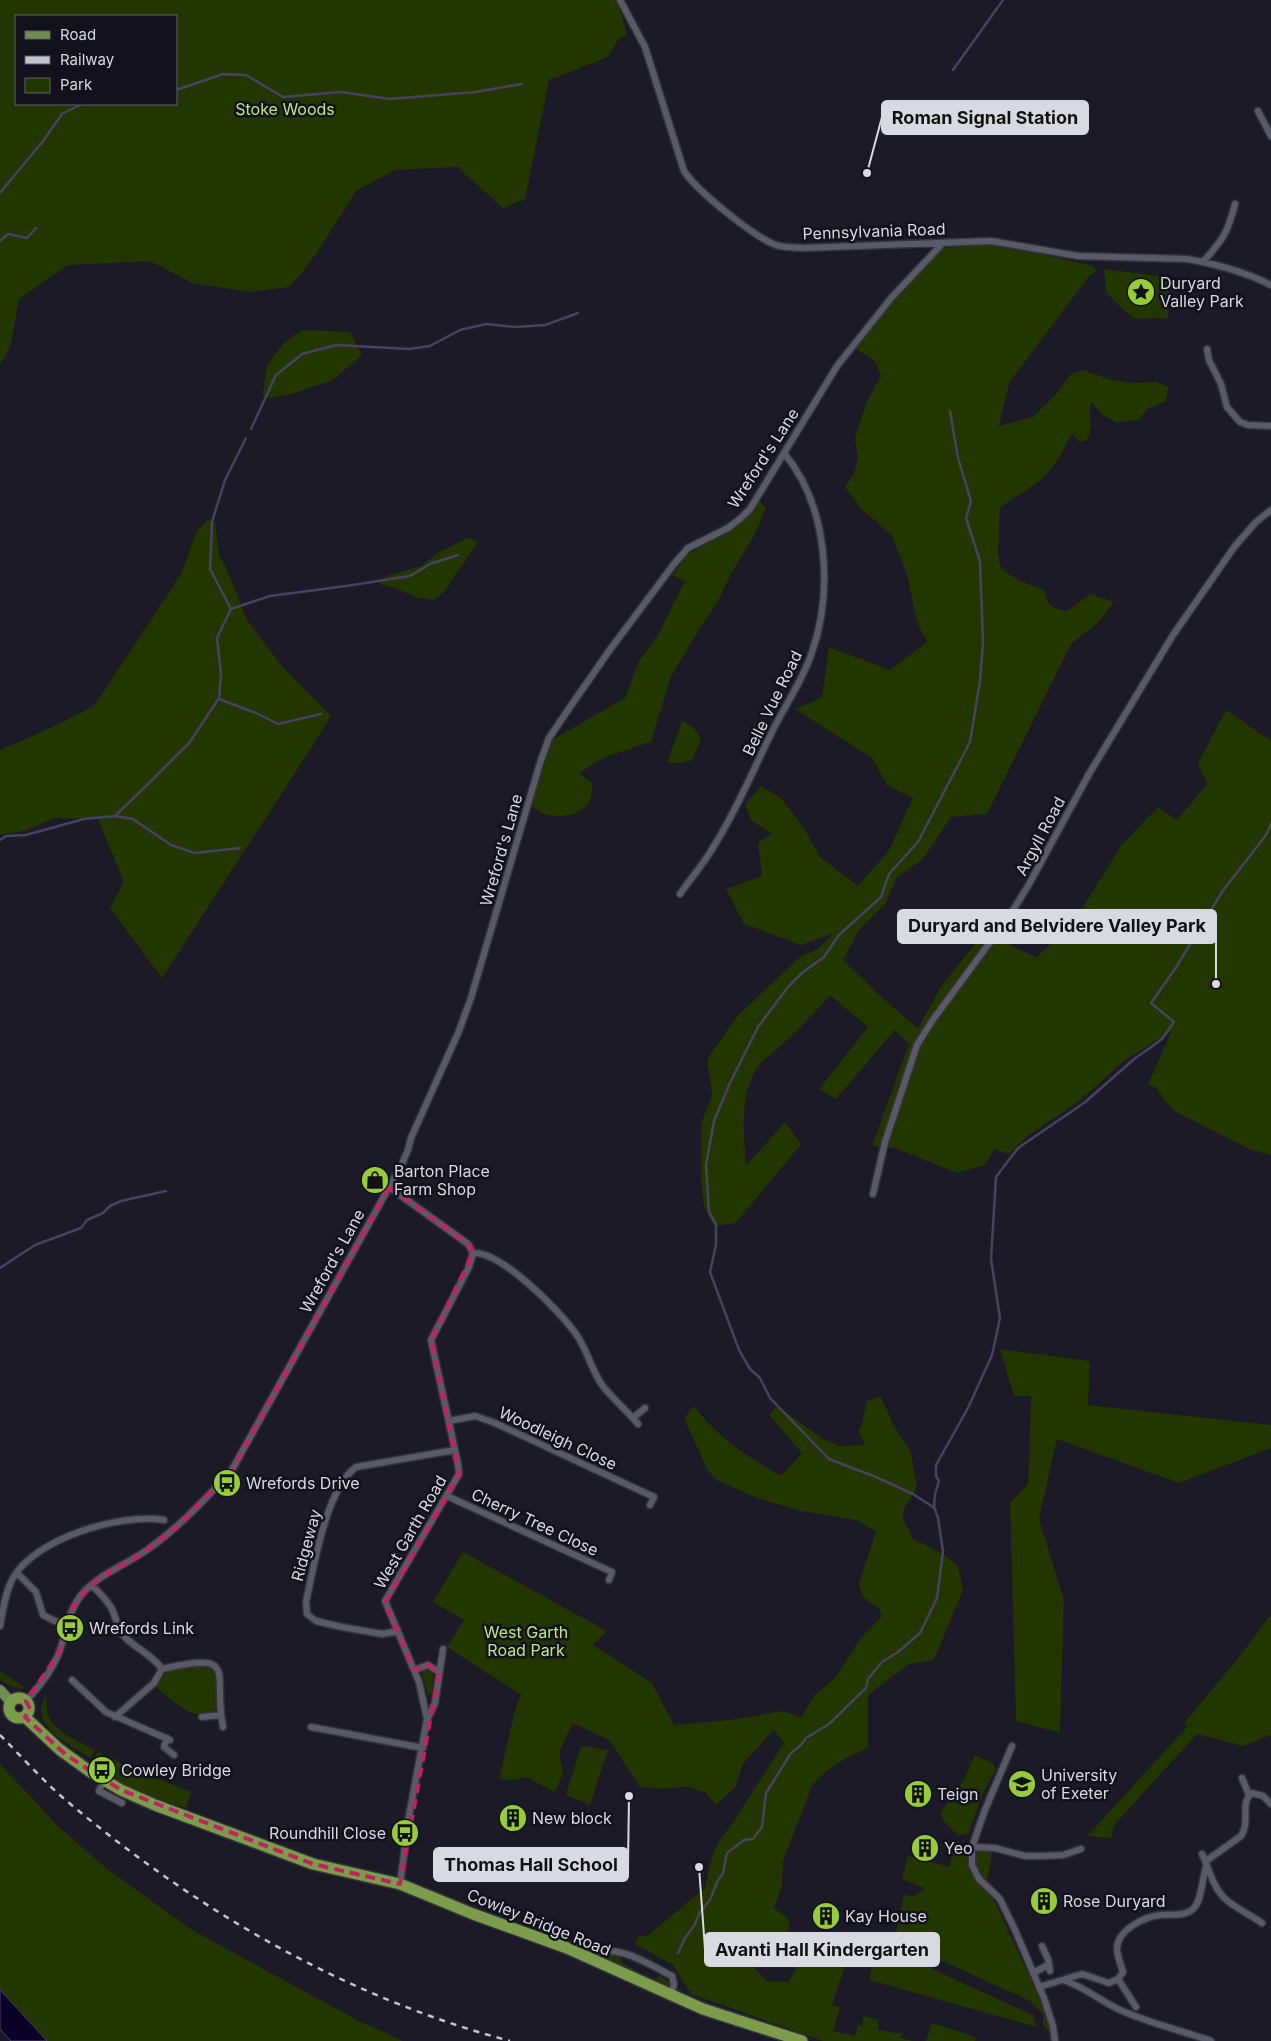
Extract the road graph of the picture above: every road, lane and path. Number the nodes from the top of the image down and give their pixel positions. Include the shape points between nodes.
1 (620, 0) edge
2 (1258, 111) dead end
3 (1271, 136) edge
4 (1235, 204) dead end
5 (943, 243) junction
6 (1203, 262) junction
7 (1271, 285) edge
8 (1208, 349) dead end
9 (1271, 426) edge
10 (784, 453) junction
11 (1271, 510) edge
12 (680, 894) dead end
13 (389, 1186) junction
14 (873, 1194) dead end
15 (473, 1253) junction
16 (645, 1408) dead end
17 (633, 1418) junction
18 (449, 1421) junction
19 (638, 1424) dead end
20 (455, 1450) junction
21 (447, 1496) junction
22 (650, 1505) dead end
23 (164, 1520) dead end
24 (17, 1572) junction
25 (609, 1580) dead end
26 (91, 1585) junction
27 (67, 1624) junction
28 (0, 1626) edge
29 (398, 1631) junction
30 (443, 1649) dead end
31 (162, 1669) junction
32 (414, 1670) junction
33 (439, 1672) junction
34 (72, 1680) dead end
35 (0, 1690) edge
36 (26, 1701) junction
37 (7, 1711) edge
38 (221, 1715) junction
39 (115, 1716) junction
40 (25, 1717) junction
41 (202, 1717) dead end
42 (427, 1719) junction
43 (223, 1727) dead end
44 (311, 1727) dead end
45 (1012, 1746) dead end
46 (423, 1748) junction
47 (174, 1755) dead end
48 (1242, 1778) dead end
49 (104, 1781) junction
50 (1249, 1795) junction
51 (122, 1803) dead end
52 (1271, 1804) edge
53 (972, 1848) junction
54 (1081, 1849) dead end
55 (1202, 1854) dead end
56 (1206, 1864) junction
57 (400, 1884) junction
58 (1262, 1922) dead end
59 (1042, 1946) dead end
60 (586, 1957) junction
61 (1033, 1973) junction
62 (1118, 1979) junction
63 (1063, 1980) junction
64 (1040, 1987) junction
65 (671, 1996) junction
66 (1136, 2007) dead end
67 (1192, 2038) edge
68 (802, 2041) edge
69 (1055, 2041) edge
70 (1211, 2041) edge

1 - 5 street, Pennsylvania Road via 645,47 684,171 695,186 726,212 777,246
2 - 3 street
4 - 6 street via 1223,240
5 - 6 street, Pennsylvania Road via 991,241 1078,256
5 - 10 street, Wreford's Lane via 892,297 838,366
6 - 7 street, Pennsylvania Road
8 - 9 street via 1227,407 1240,422
10 - 12 street, Belle Vue Road via 795,466 812,501 820,531 824,571 812,654 799,685 718,838
10 - 13 street, Wreford's Lane via 750,509 728,528 688,548 674,564 549,738 471,998 408,1150
11 - 14 street, Argyll Road via 1235,546 1173,635 1089,774 1019,900 917,1045 894,1111
13 - 15 street via 468,1244
13 - 26 street, Wreford's Lane via 233,1468 177,1527 140,1555
15 - 17 street via 487,1254 522,1279 565,1319 577,1335 602,1384
15 - 18 street, West Garth Road via 431,1340
16 - 17 street
17 - 19 street
18 - 20 street, West Garth Road
18 - 22 street, Woodleigh Close via 480,1417 656,1494
20 - 21 street, West Garth Road via 459,1474
20 - 29 street, Ridgeway via 356,1467 343,1484 325,1520 306,1602 307,1614 316,1621 342,1627 382,1634
21 - 25 street, Cherry Tree Close via 613,1569
21 - 29 street, West Garth Road via 385,1601
23 - 24 street via 117,1520 87,1529 30,1558
24 - 27 street via 36,1592 43,1615
24 - 28 street via 10,1584
26 - 27 street, Wreford's Lane via 77,1602
26 - 31 street via 112,1609 118,1629
27 - 36 street, Wreford's Lane via 51,1668
29 - 32 street, West Garth Road
30 - 33 street, West Garth Road
31 - 38 street via 198,1662 215,1665 220,1671
31 - 39 street via 154,1683
32 - 33 street via 428,1665
32 - 42 street, West Garth Road
33 - 42 street, West Garth Road via 435,1703
34 - 39 street via 106,1712
35 - 37 main road
36 - 37 highway via 20,1698
36 - 40 highway via 30,1709
37 - 40 highway via 19,1719
38 - 41 street
38 - 43 street
39 - 47 street via 169,1739 164,1747
40 - 49 highway, Cowley Bridge Road via 66,1755
42 - 46 street, West Garth Road
44 - 46 street
45 - 53 street
46 - 57 street, West Garth Road
48 - 50 street
49 - 51 street via 99,1791
49 - 57 highway, Cowley Bridge Road via 155,1805 313,1864
50 - 52 street via 1260,1794
50 - 56 street via 1244,1832
53 - 54 street via 995,1848 1025,1856 1063,1855
53 - 61 street via 974,1871 1000,1899
55 - 56 street
56 - 58 street via 1218,1892
56 - 62 street via 1196,1905 1190,1911 1154,1916 1122,1935 1117,1951 1123,1972
57 - 60 highway, Cowley Bridge Road
59 - 61 street via 1049,1968
60 - 65 highway, Cowley Bridge Road
60 - 65 street via 604,1950 626,1953 672,1976
61 - 64 street
62 - 63 street via 1108,1984 1082,1974
62 - 66 street
63 - 64 street
63 - 67 street via 1076,1984 1118,2009
64 - 69 street
65 - 68 highway, Cowley Bridge Road
67 - 70 street

